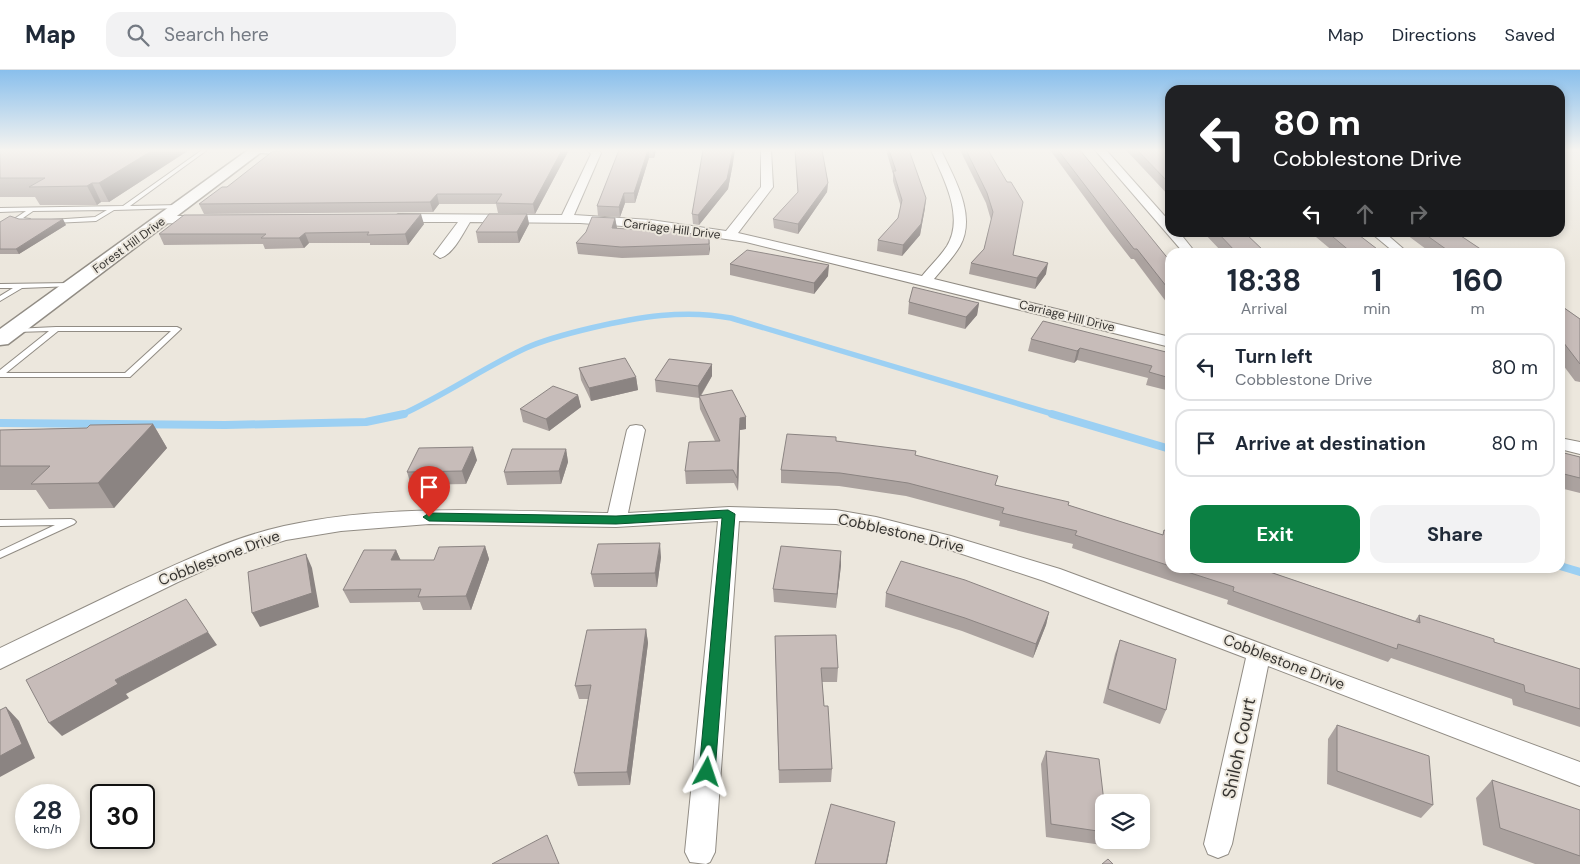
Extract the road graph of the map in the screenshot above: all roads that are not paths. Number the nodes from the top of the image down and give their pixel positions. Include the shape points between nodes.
1 (153, 187) edge
2 (207, 187) edge
3 (581, 187) edge
4 (767, 187) edge
5 (951, 187) edge
6 (1132, 187) edge
7 (180, 207) junction
8 (114, 208) junction
9 (123, 208) junction
10 (33, 209) junction
11 (0, 210) edge
12 (387, 218) edge
13 (466, 218) junction
14 (566, 219) junction
15 (31, 220) edge
16 (50, 220) edge
17 (161, 220) junction
18 (215, 220) edge
19 (1165, 224) edge
20 (729, 236) junction
21 (1176, 237) edge
22 (1382, 237) edge
23 (1186, 248) edge
24 (1396, 248) edge
25 (440, 254) dead end
26 (925, 281) junction
27 (74, 285) junction
28 (0, 286) edge
29 (20, 286) junction
30 (0, 299) edge
31 (56, 329) junction
32 (6, 335) edge
33 (1165, 341) edge
34 (0, 375) edge
35 (636, 430) dead end
36 (1565, 444) edge
37 (1580, 448) edge
38 (728, 514) junction
39 (616, 520) junction
40 (0, 523) edge
41 (2, 553) edge
42 (1259, 652) junction
43 (0, 659) edge
44 (1580, 774) edge
45 (1218, 844) dead end
46 (700, 852) dead end

1 - 9 lane
2 - 7 main road, Forest Hill Drive
3 - 14 street
4 - 20 street
5 - 26 street via 960,232 954,245
6 - 19 street
7 - 9 lane
7 - 17 main road, Forest Hill Drive
8 - 9 lane
8 - 10 lane
8 - 16 lane via 96,219
10 - 11 lane
10 - 15 lane via 17,219
12 - 13 street, Carriage Hill Drive
13 - 14 street, Carriage Hill Drive
13 - 25 street
14 - 20 street, Carriage Hill Drive via 651,224
17 - 18 street
17 - 27 main road, Forest Hill Drive
20 - 26 street, Carriage Hill Drive
21 - 23 street
22 - 24 street
26 - 33 street, Carriage Hill Drive
27 - 29 lane
27 - 32 main road, Forest Hill Drive
28 - 29 lane
29 - 30 lane
31 - 32 lane
31 - 34 lane
31 - 34 lane via 177,329 127,376
35 - 39 street
36 - 37 street
38 - 39 street, Cobblestone Drive
38 - 42 street, Cobblestone Drive via 836,517 951,543 1052,575
38 - 46 street
39 - 43 street, Cobblestone Drive via 429,517 341,524 284,533 231,550 170,576
40 - 41 lane via 71,522
42 - 44 street, Cobblestone Drive
42 - 45 street, Shiloh Court

